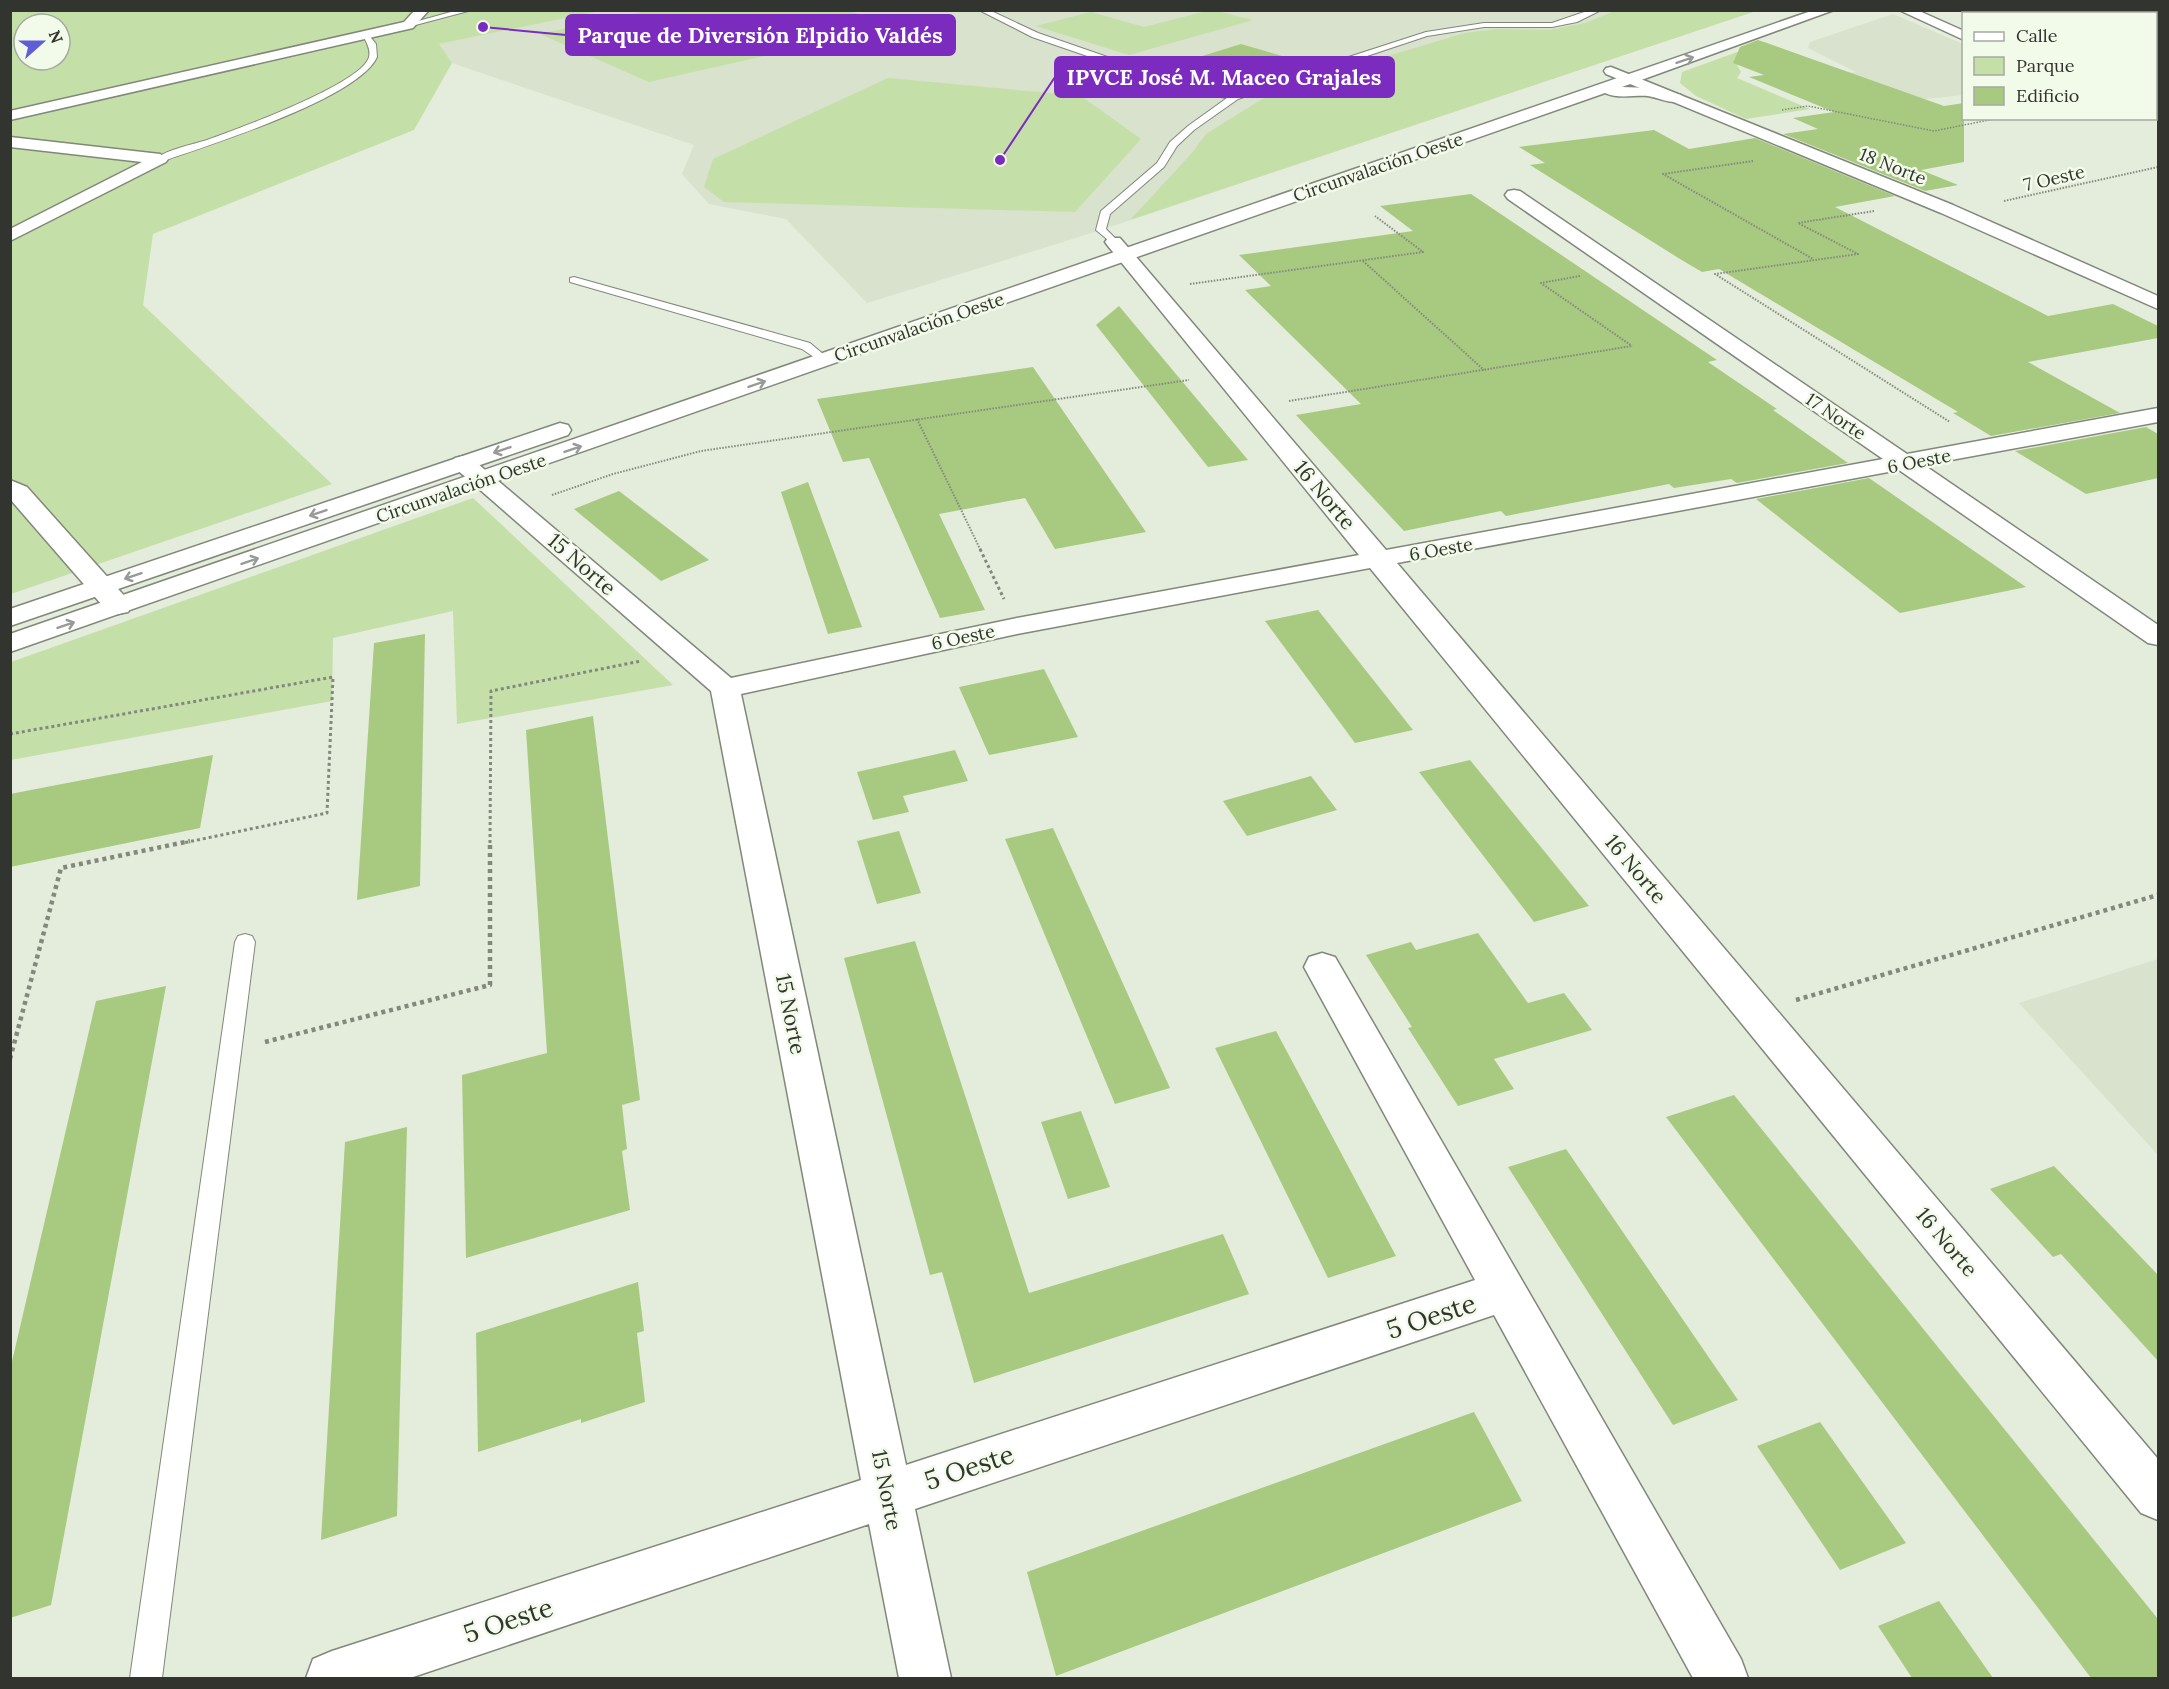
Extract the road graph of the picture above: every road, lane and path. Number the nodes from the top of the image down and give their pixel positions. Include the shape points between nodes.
1 (423, 10) edge
2 (469, 10) edge
3 (982, 10) edge
4 (1598, 10) edge
5 (1789, 10) edge
6 (1828, 10) edge
7 (1905, 10) edge
8 (408, 25) junction
9 (366, 35) junction
10 (1962, 35) edge
11 (1664, 67) junction
12 (1620, 75) junction
13 (1588, 93) junction
14 (1235, 98) junction
15 (1676, 98) junction
16 (1774, 111) dead end
17 (10, 116) edge
18 (1989, 120) edge
19 (10, 142) edge
20 (1810, 153) junction
21 (159, 159) junction
22 (2158, 166) edge
23 (1514, 195) dead end
24 (1931, 202) junction
25 (1956, 212) junction
26 (1375, 216) dead end
27 (10, 236) edge
28 (1119, 248) junction
29 (1814, 260) junction
30 (1362, 261) junction
31 (1623, 270) junction
32 (574, 280) dead end
33 (1153, 289) junction
34 (2158, 303) edge
35 (806, 346) junction
36 (824, 360) junction
37 (1484, 370) junction
38 (1224, 375) junction
39 (685, 388) dead end
40 (1252, 407) junction
41 (2158, 415) edge
42 (917, 419) junction
43 (574, 425) dead end
44 (1990, 447) junction
45 (463, 463) junction
46 (1906, 464) junction
47 (485, 480) junction
48 (10, 487) edge
49 (517, 507) junction
50 (1380, 561) junction
51 (99, 587) junction
52 (118, 606) junction
53 (10, 618) edge
54 (1017, 626) junction
55 (2158, 637) edge
56 (10, 644) edge
57 (683, 652) junction
58 (725, 688) junction
59 (10, 734) edge
60 (2158, 895) edge
61 (245, 942) dead end
62 (1322, 967) dead end
63 (1756, 1012) junction
64 (230, 1051) junction
65 (10, 1059) edge
66 (1504, 1292) junction
67 (888, 1494) junction
68 (2158, 1496) edge
69 (146, 1678) edge
70 (332, 1678) edge
71 (925, 1678) edge
72 (1722, 1678) edge

1 - 8 street
2 - 8 lane
3 - 14 lane via 1035,35 1198,91
4 - 14 lane via 1552,25 1484,25 1426,34
5 - 12 street, Circunvalación Oeste
11 -> 6 street, Circunvalación Oeste
7 - 10 street
8 - 9 street
9 - 17 street
9 - 21 lane via 374,50 373,59 325,94 271,119
11 - 12 street, Circunvalación Oeste
11 - 15 street via 1656,74
12 - 13 street, Circunvalación Oeste
12 - 15 street, 18 Norte
12 - 28 street, Circunvalación Oeste
13 - 15 street via 1648,92
13 - 28 street, Circunvalación Oeste
14 - 28 lane via 1185,133 1161,165 1105,213 1101,230
15 - 20 street, 18 Norte
16 - 18 path via 1808,106 1934,131
19 - 21 street
20 - 24 street, 18 Norte
20 - 29 path via 1664,174
21 - 27 street
22 - 25 path, 7 Oeste
23 - 31 street, 17 Norte
24 - 25 street, 18 Norte
24 - 29 path via 1798,223 1858,254
25 - 34 street, 18 Norte
26 - 30 path via 1423,252
28 - 33 street, 16 Norte
28 - 35 street, Circunvalación Oeste
28 - 36 street, Circunvalación Oeste
29 - 44 path via 1715,274
30 - 33 path
30 - 37 path
31 - 37 path via 1541,282 1632,346
31 - 46 street, 17 Norte
32 - 35 lane
33 - 38 street, 16 Norte
35 - 36 lane
35 - 39 street, Circunvalación Oeste
47 -> 36 street, Circunvalación Oeste
37 - 40 path
38 - 40 street, 16 Norte
38 - 42 path
40 - 50 street, 16 Norte
41 - 44 street, 6 Oeste
42 - 49 path via 701,451 613,474
42 - 54 path
43 -> 45 street, Circunvalación Oeste
44 - 46 street, 6 Oeste
45 - 47 street, 15 Norte
45 -> 51 street, Circunvalación Oeste
46 - 50 street, 6 Oeste
46 - 55 street, 17 Norte
47 - 49 street, 15 Norte
52 -> 47 street, Circunvalación Oeste
48 - 51 street
49 - 57 street, 15 Norte
50 - 54 street, 6 Oeste
50 - 63 street, 16 Norte
51 - 52 street
51 - 53 street, Circunvalación Oeste
56 -> 52 street, Circunvalación Oeste
54 - 58 street, 6 Oeste
57 - 58 street, 15 Norte
57 - 64 path via 491,691 490,985
58 - 67 street, 15 Norte
59 - 65 path via 333,677 327,813 61,868
60 - 63 path
61 - 64 lane
62 - 66 street
63 - 68 street, 16 Norte
64 - 69 lane
66 - 67 street, 5 Oeste
66 - 72 street
67 - 70 street, 5 Oeste
67 - 71 street, 15 Norte

